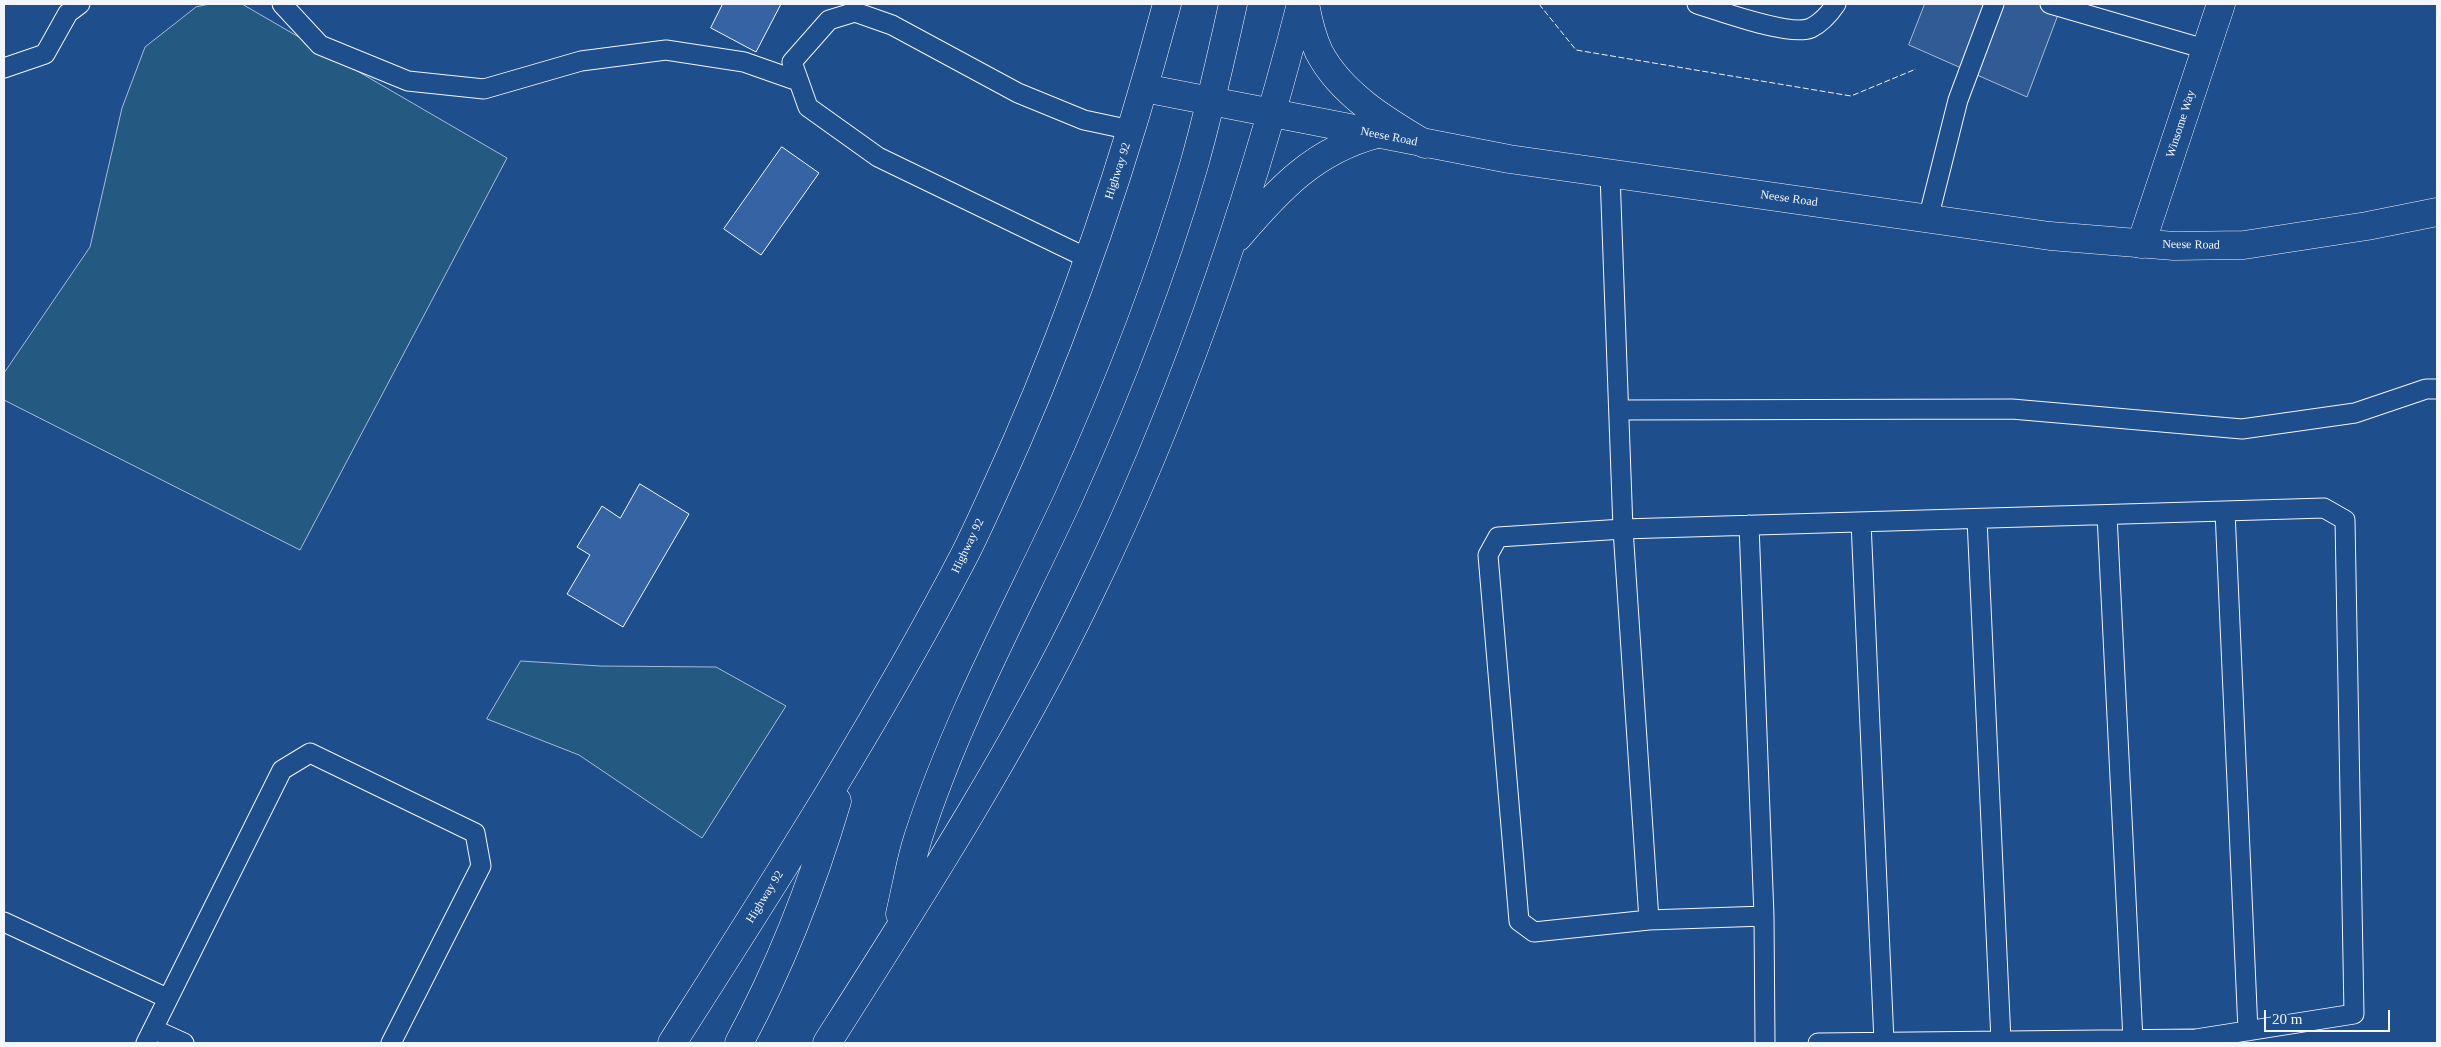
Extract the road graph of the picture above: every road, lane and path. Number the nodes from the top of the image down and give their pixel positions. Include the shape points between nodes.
1 (80, 4) edge
2 (282, 4) edge
3 (1167, 4) edge
4 (1233, 4) edge
5 (1301, 4) edge
6 (1305, 4) edge
7 (1697, 4) edge
8 (1836, 4) edge
9 (1994, 4) edge
10 (2050, 4) edge
11 (2221, 4) edge
12 (2205, 49) junction
13 (4, 68) edge
14 (798, 80) junction
15 (1144, 88) junction
16 (1210, 102) junction
17 (1271, 114) junction
18 (1131, 130) junction
19 (1378, 134) junction
20 (1425, 144) junction
21 (1610, 174) junction
22 (2437, 212) edge
23 (1928, 219) junction
24 (2141, 244) junction
25 (1229, 247) junction
26 (1089, 258) junction
27 (2437, 389) edge
28 (1619, 410) junction
29 (2225, 511) junction
30 (2107, 515) junction
31 (1977, 519) junction
32 (1861, 522) junction
33 (1749, 524) junction
34 (1623, 530) junction
35 (849, 759) junction
36 (1764, 916) junction
37 (1649, 920) junction
38 (4, 922) edge
39 (896, 935) junction
40 (167, 998) junction
41 (2248, 1031) junction
42 (150, 1036) edge
43 (2133, 1040) junction
44 (2000, 1041) junction
45 (2196, 1041) edge
46 (1884, 1042) edge
47 (184, 1043) edge
48 (392, 1043) edge
49 (672, 1043) edge
50 (739, 1043) edge
51 (828, 1043) edge
52 (1765, 1043) edge
53 (1818, 1043) edge

1 - 13 lane via 68,13 45,54
2 - 14 lane via 320,45 408,81 484,88 581,61 666,50 744,62
3 - 15 main road, Highway 92
4 - 16 main road
5 - 17 main road
6 - 20 main road via 1319,51 1335,77 1381,116
7 - 8 lane via 1791,29 1810,28 1830,13
9 - 23 lane via 1958,100
10 - 12 lane
11 - 12 main road, Winsome Way
12 - 24 main road, Winsome Way
14 - 18 lane via 792,62 829,20 855,12 892,25 1018,93 1084,120
14 - 26 lane via 808,107 878,157
15 - 16 main road, Neese Road
15 - 18 main road, Highway 92
16 - 17 main road, Neese Road
16 - 39 main road via 1174,229 1134,342 1068,498 985,668 927,810
17 - 19 main road, Neese Road
17 - 25 main road
18 - 26 main road, Highway 92
19 - 20 main road, Neese Road
19 - 25 main road via 1356,140 1318,158 1275,196
20 - 21 main road, Neese Road
21 - 23 main road, Neese Road
21 - 28 lane
22 - 24 main road, Neese Road via 2244,245
23 - 24 main road, Neese Road via 2050,236
25 - 39 main road via 1168,419 1088,597 1026,716
26 - 35 main road, Highway 92 via 1038,394 966,552
27 - 28 lane via 2426,389 2355,413 2242,429 2012,409
28 - 34 lane
29 - 30 lane
29 - 41 lane
29 - 41 lane via 2324,508 2345,520 2354,1014
30 - 31 lane
30 - 43 lane
31 - 32 lane
31 - 44 lane
32 - 33 lane
32 - 46 lane
33 - 34 lane
33 - 36 lane
34 - 37 lane
34 - 37 lane via 1498,537 1488,555 1519,921 1534,932
35 - 49 main road, Highway 92
35 - 50 main road via 798,914 773,977
36 - 37 lane
36 - 52 lane
38 - 40 lane
39 - 51 main road
40 - 42 lane
40 - 48 lane via 282,770 310,754 475,833 481,866
41 - 45 lane
42 - 47 lane
43 - 44 lane
43 - 45 lane
44 - 46 lane
46 - 53 lane

